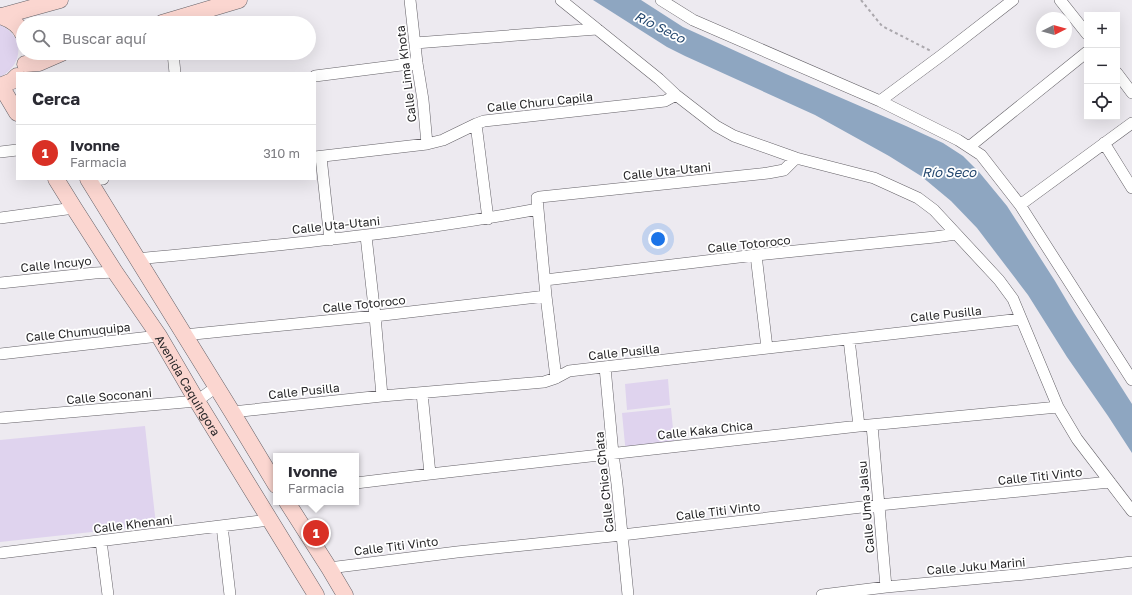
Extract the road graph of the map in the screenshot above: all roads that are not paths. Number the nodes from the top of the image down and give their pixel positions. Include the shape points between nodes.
1 (60, 0) edge
2 (239, 0) edge
3 (410, 0) edge
4 (561, 0) edge
5 (661, 0) edge
6 (1013, 0) edge
7 (1060, 0) edge
8 (1, 16) edge
9 (186, 16) edge
10 (16, 25) edge
11 (597, 29) junction
12 (1084, 30) edge
13 (415, 43) junction
14 (1084, 54) edge
15 (46, 60) edge
16 (174, 60) edge
17 (417, 63) junction
18 (22, 68) edge
19 (175, 72) edge
20 (16, 76) edge
21 (316, 76) edge
22 (1120, 77) edge
23 (0, 86) edge
24 (1132, 93) edge
25 (676, 96) junction
26 (880, 101) junction
27 (16, 111) edge
28 (1132, 123) edge
29 (476, 124) junction
30 (1104, 143) junction
31 (427, 144) junction
32 (969, 147) junction
33 (16, 150) edge
34 (0, 152) edge
35 (318, 157) edge
36 (796, 158) junction
37 (57, 180) edge
38 (94, 180) edge
39 (1132, 188) edge
40 (537, 204) junction
41 (1020, 205) junction
42 (74, 208) junction
43 (0, 218) edge
44 (488, 219) junction
45 (956, 234) junction
46 (366, 236) junction
47 (330, 240) junction
48 (756, 255) junction
49 (137, 259) junction
50 (115, 272) junction
51 (545, 280) junction
52 (0, 283) edge
53 (546, 296) junction
54 (375, 316) junction
55 (1021, 319) junction
56 (184, 334) junction
57 (159, 336) junction
58 (849, 338) junction
59 (767, 348) junction
60 (0, 354) edge
61 (605, 367) junction
62 (556, 378) junction
63 (1132, 380) edge
64 (216, 387) junction
65 (422, 393) junction
66 (382, 396) junction
67 (197, 401) junction
68 (1058, 406) junction
69 (232, 412) junction
70 (0, 418) edge
71 (872, 425) junction
72 (859, 426) junction
73 (612, 454) junction
74 (430, 474) junction
75 (273, 480) edge
76 (1110, 482) junction
77 (359, 483) edge
78 (289, 505) edge
79 (879, 505) junction
80 (1132, 511) edge
81 (269, 520) junction
82 (222, 526) junction
83 (622, 535) junction
84 (101, 541) junction
85 (0, 553) edge
86 (1132, 562) edge
87 (330, 568) junction
88 (886, 587) junction
89 (908, 590) edge
90 (108, 595) edge
91 (230, 595) edge
92 (316, 595) edge
93 (345, 595) edge
94 (628, 595) edge
95 (822, 595) edge

1 - 8 street
2 - 9 street
3 - 13 street, Calle Lima Khota
4 - 11 street
5 - 26 street via 694,20
6 - 26 street
7 - 12 street
8 - 10 street
11 - 13 street
11 - 25 street
13 - 17 street, Calle Lima Khota
14 - 32 street
15 - 18 street
16 - 19 street
17 - 21 street
17 - 31 street, Calle Lima Khota
20 - 23 street via 12,81
22 - 24 street
23 - 27 street
25 - 29 street, Calle Churu Capila via 665,101 494,119
25 - 36 street via 734,136
26 - 32 street
28 - 30 street
29 - 31 street, Calle Churu Capila via 443,140
29 - 44 street
30 - 39 street
30 - 41 street
31 - 35 street, Calle Churu Capila
32 - 41 street via 981,155
33 - 34 street
35 - 47 street
36 - 40 street, Calle Uta-Utani via 784,170 768,173 540,197
36 - 45 street via 874,178 918,198 934,210
37 - 42 street, Avenida Caquingora
38 - 49 street, Avenida Caquingora
40 - 44 street, Calle Uta-Utani
40 - 51 street
41 - 63 street
42 - 43 street
42 - 50 street, Avenida Caquingora
44 - 46 street, Calle Uta-Utani
45 - 48 street, Calle Totoroco
45 - 55 street via 999,280 1013,299
46 - 47 street, Calle Uta-Utani
46 - 54 street
47 - 49 street, Calle Uta-Utani
48 - 51 street, Calle Totoroco
48 - 59 street
49 - 56 street, Avenida Caquingora
50 - 52 street, Calle Incuyo
50 - 57 street, Avenida Caquingora
51 - 53 street
53 - 54 street, Calle Totoroco
53 - 62 street
54 - 56 street, Calle Totoroco
54 - 66 street
55 - 58 street, Calle Pusilla
55 - 68 street
56 - 64 street, Avenida Caquingora
57 - 60 street, Calle Chumuquipa
57 - 67 street, Avenida Caquingora
58 - 59 street, Calle Pusilla
58 - 72 street
59 - 61 street, Calle Pusilla
61 - 62 street, Calle Pusilla via 569,371
61 - 73 street, Calle Chica Chata
62 - 65 street, Calle Pusilla via 544,382
64 - 67 street
64 - 69 street, Avenida Caquingora
65 - 66 street, Calle Pusilla
65 - 74 street
66 - 69 street, Calle Pusilla
67 - 70 street, Calle Soconani
67 - 81 street, Avenida Caquingora
68 - 71 street, Calle Kaka Chica
68 - 76 street via 1077,439
69 - 75 street, Avenida Caquingora
71 - 72 street, Calle Kaka Chica
71 - 79 street, Calle Uma Jalsu
72 - 73 street, Calle Kaka Chica
73 - 74 street, Calle Kaka Chica
73 - 83 street, Calle Chica Chata
74 - 77 street, Calle Kaka Chica
76 - 79 street, Calle Titi Vinto
76 - 80 street
78 - 87 street
79 - 83 street, Calle Titi Vinto
79 - 88 street, Calle Uma Jalsu
81 - 82 street, Calle Khenani
81 - 92 street, Avenida Caquingora
82 - 84 street, Calle Khenani
82 - 91 street
83 - 87 street, Calle Titi Vinto
83 - 94 street, Calle Chica Chata
84 - 85 street, Calle Khenani
84 - 90 street
86 - 89 street, Calle Juku Marini
87 - 93 street
88 - 89 street, Calle Juku Marini
88 - 95 street, Calle Juku Marini

